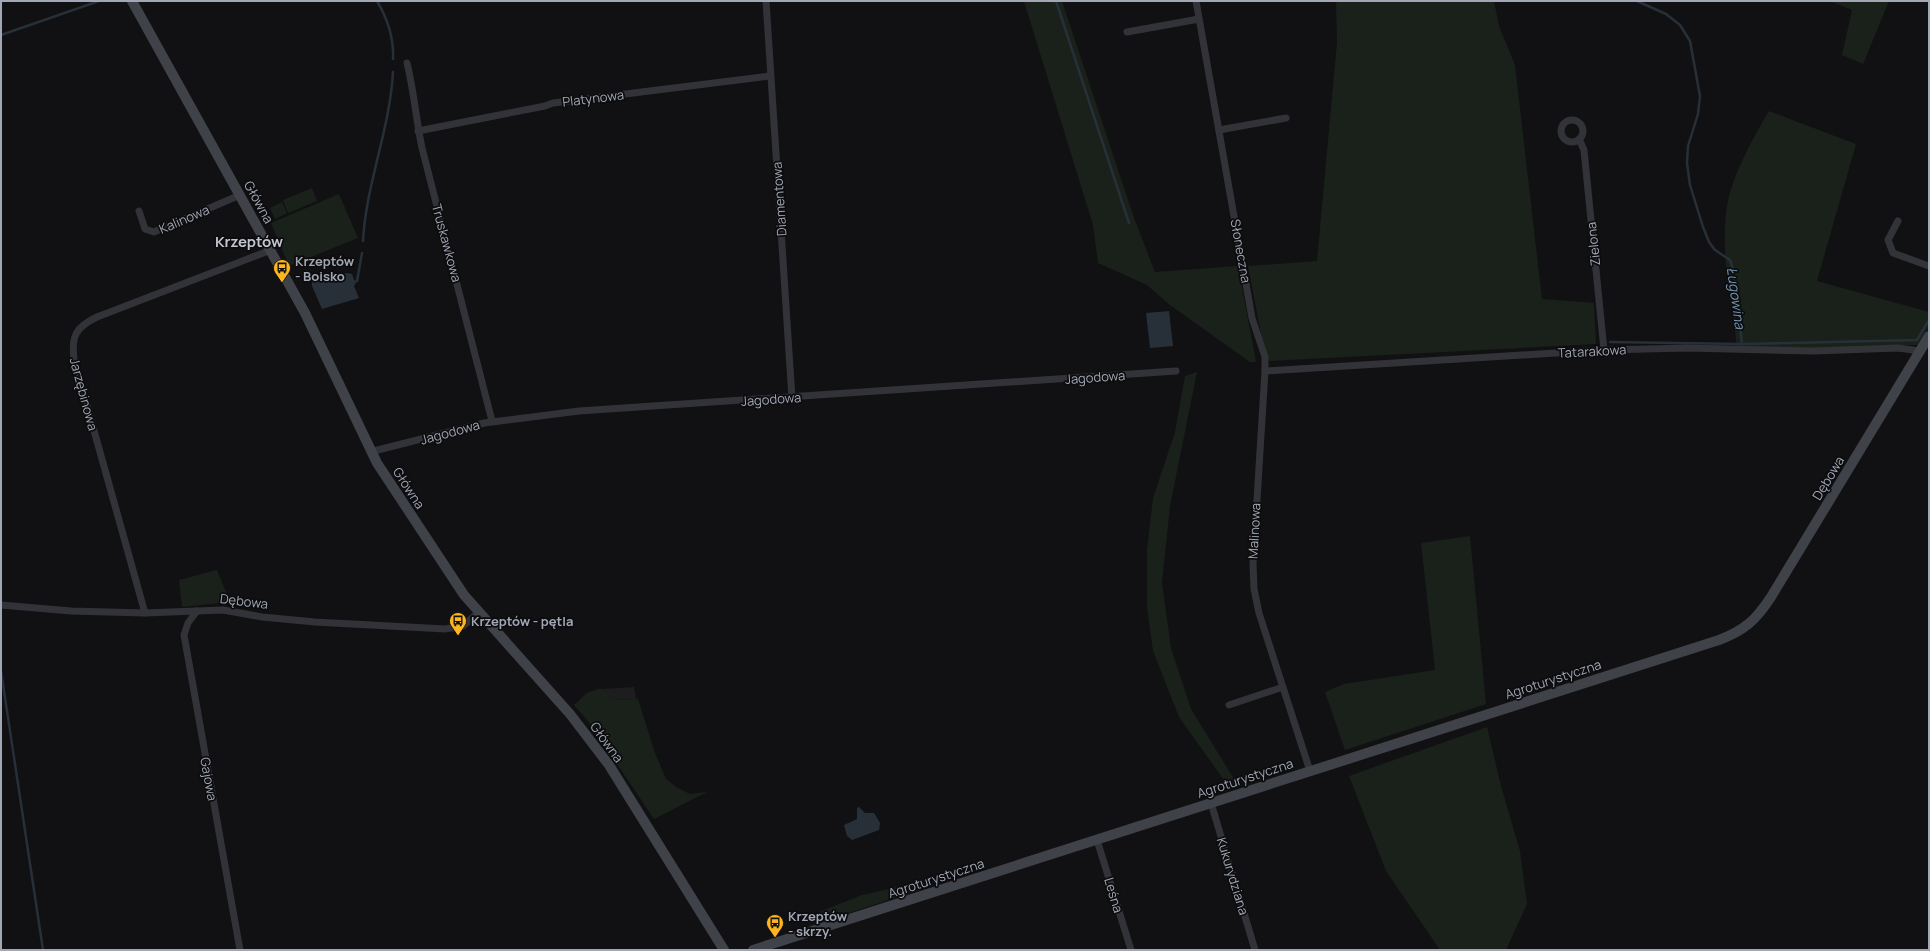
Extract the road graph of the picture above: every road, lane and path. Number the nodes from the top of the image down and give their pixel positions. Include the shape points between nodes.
1 (132, 1) edge
2 (766, 1) edge
3 (1196, 1) edge
4 (1199, 20) junction
5 (1127, 32) dead end
6 (407, 63) dead end
7 (770, 76) junction
8 (1286, 118) dead end
9 (1219, 130) junction
10 (418, 131) junction
11 (1579, 139) dead end
12 (240, 195) junction
13 (139, 211) dead end
14 (1898, 221) dead end
15 (271, 250) junction
16 (1929, 266) edge
17 (1929, 336) edge
18 (1604, 350) junction
19 (1920, 351) junction
20 (1176, 371) dead end
21 (1265, 371) junction
22 (792, 398) junction
23 (492, 421) junction
24 (370, 452) junction
25 (1, 605) edge
26 (197, 611) junction
27 (145, 613) junction
28 (478, 613) junction
29 (1744, 629) joint
30 (1282, 687) junction
31 (1229, 705) dead end
32 (1310, 771) junction
33 (1211, 803) junction
34 (1097, 840) junction
35 (240, 950) edge
36 (724, 950) edge
37 (753, 950) edge
38 (1131, 950) edge
39 (1255, 950) edge

1 - 12 street, Główna
2 - 7 street, Diamentowa
3 - 4 street, Słoneczna
4 - 5 street
4 - 9 street, Słoneczna
6 - 10 street, Truskawkowa via 414,90
7 - 10 street, Platynowa via 554,103
7 - 22 street, Diamentowa
8 - 9 street
9 - 21 street, Słoneczna via 1252,318 1265,356
10 - 23 street, Truskawkowa
11 - 18 street, Zielona via 1584,150
12 - 13 street, Kalinowa via 154,232 145,229
12 - 15 street, Główna
14 - 16 street via 1888,240 1893,253
15 - 24 street, Główna via 319,338
15 - 27 street, Jarzębinowa via 97,317 82,326 75,334 72,343 74,359
17 - 19 street, Dębowa
18 - 19 street, Tatarakowa via 1687,348 1813,351 1898,348
18 - 21 street, Tatarakowa
19 - 29 street, Dębowa via 1771,597 1754,621
20 - 22 street, Jagodowa
21 - 30 street, Malinowa via 1253,584 1259,613
22 - 23 street, Jagodowa via 580,411
23 - 24 street, Jagodowa
24 - 28 street, Główna
25 - 27 street, Dębowa
26 - 27 street, Dębowa
26 - 28 street, Dębowa via 223,610 315,622 445,629 463,626
26 - 35 street, Gajowa via 188,623 184,635
28 - 36 street, Główna via 587,735 609,765
29 - 32 street, Agroturystyczna via 1719,640
30 - 31 street
30 - 32 street, Malinowa
32 - 33 street, Agroturystyczna
33 - 34 street, Agroturystyczna
33 - 39 street, Kukurydziana
34 - 37 street, Agroturystyczna
34 - 38 street, Leśna

